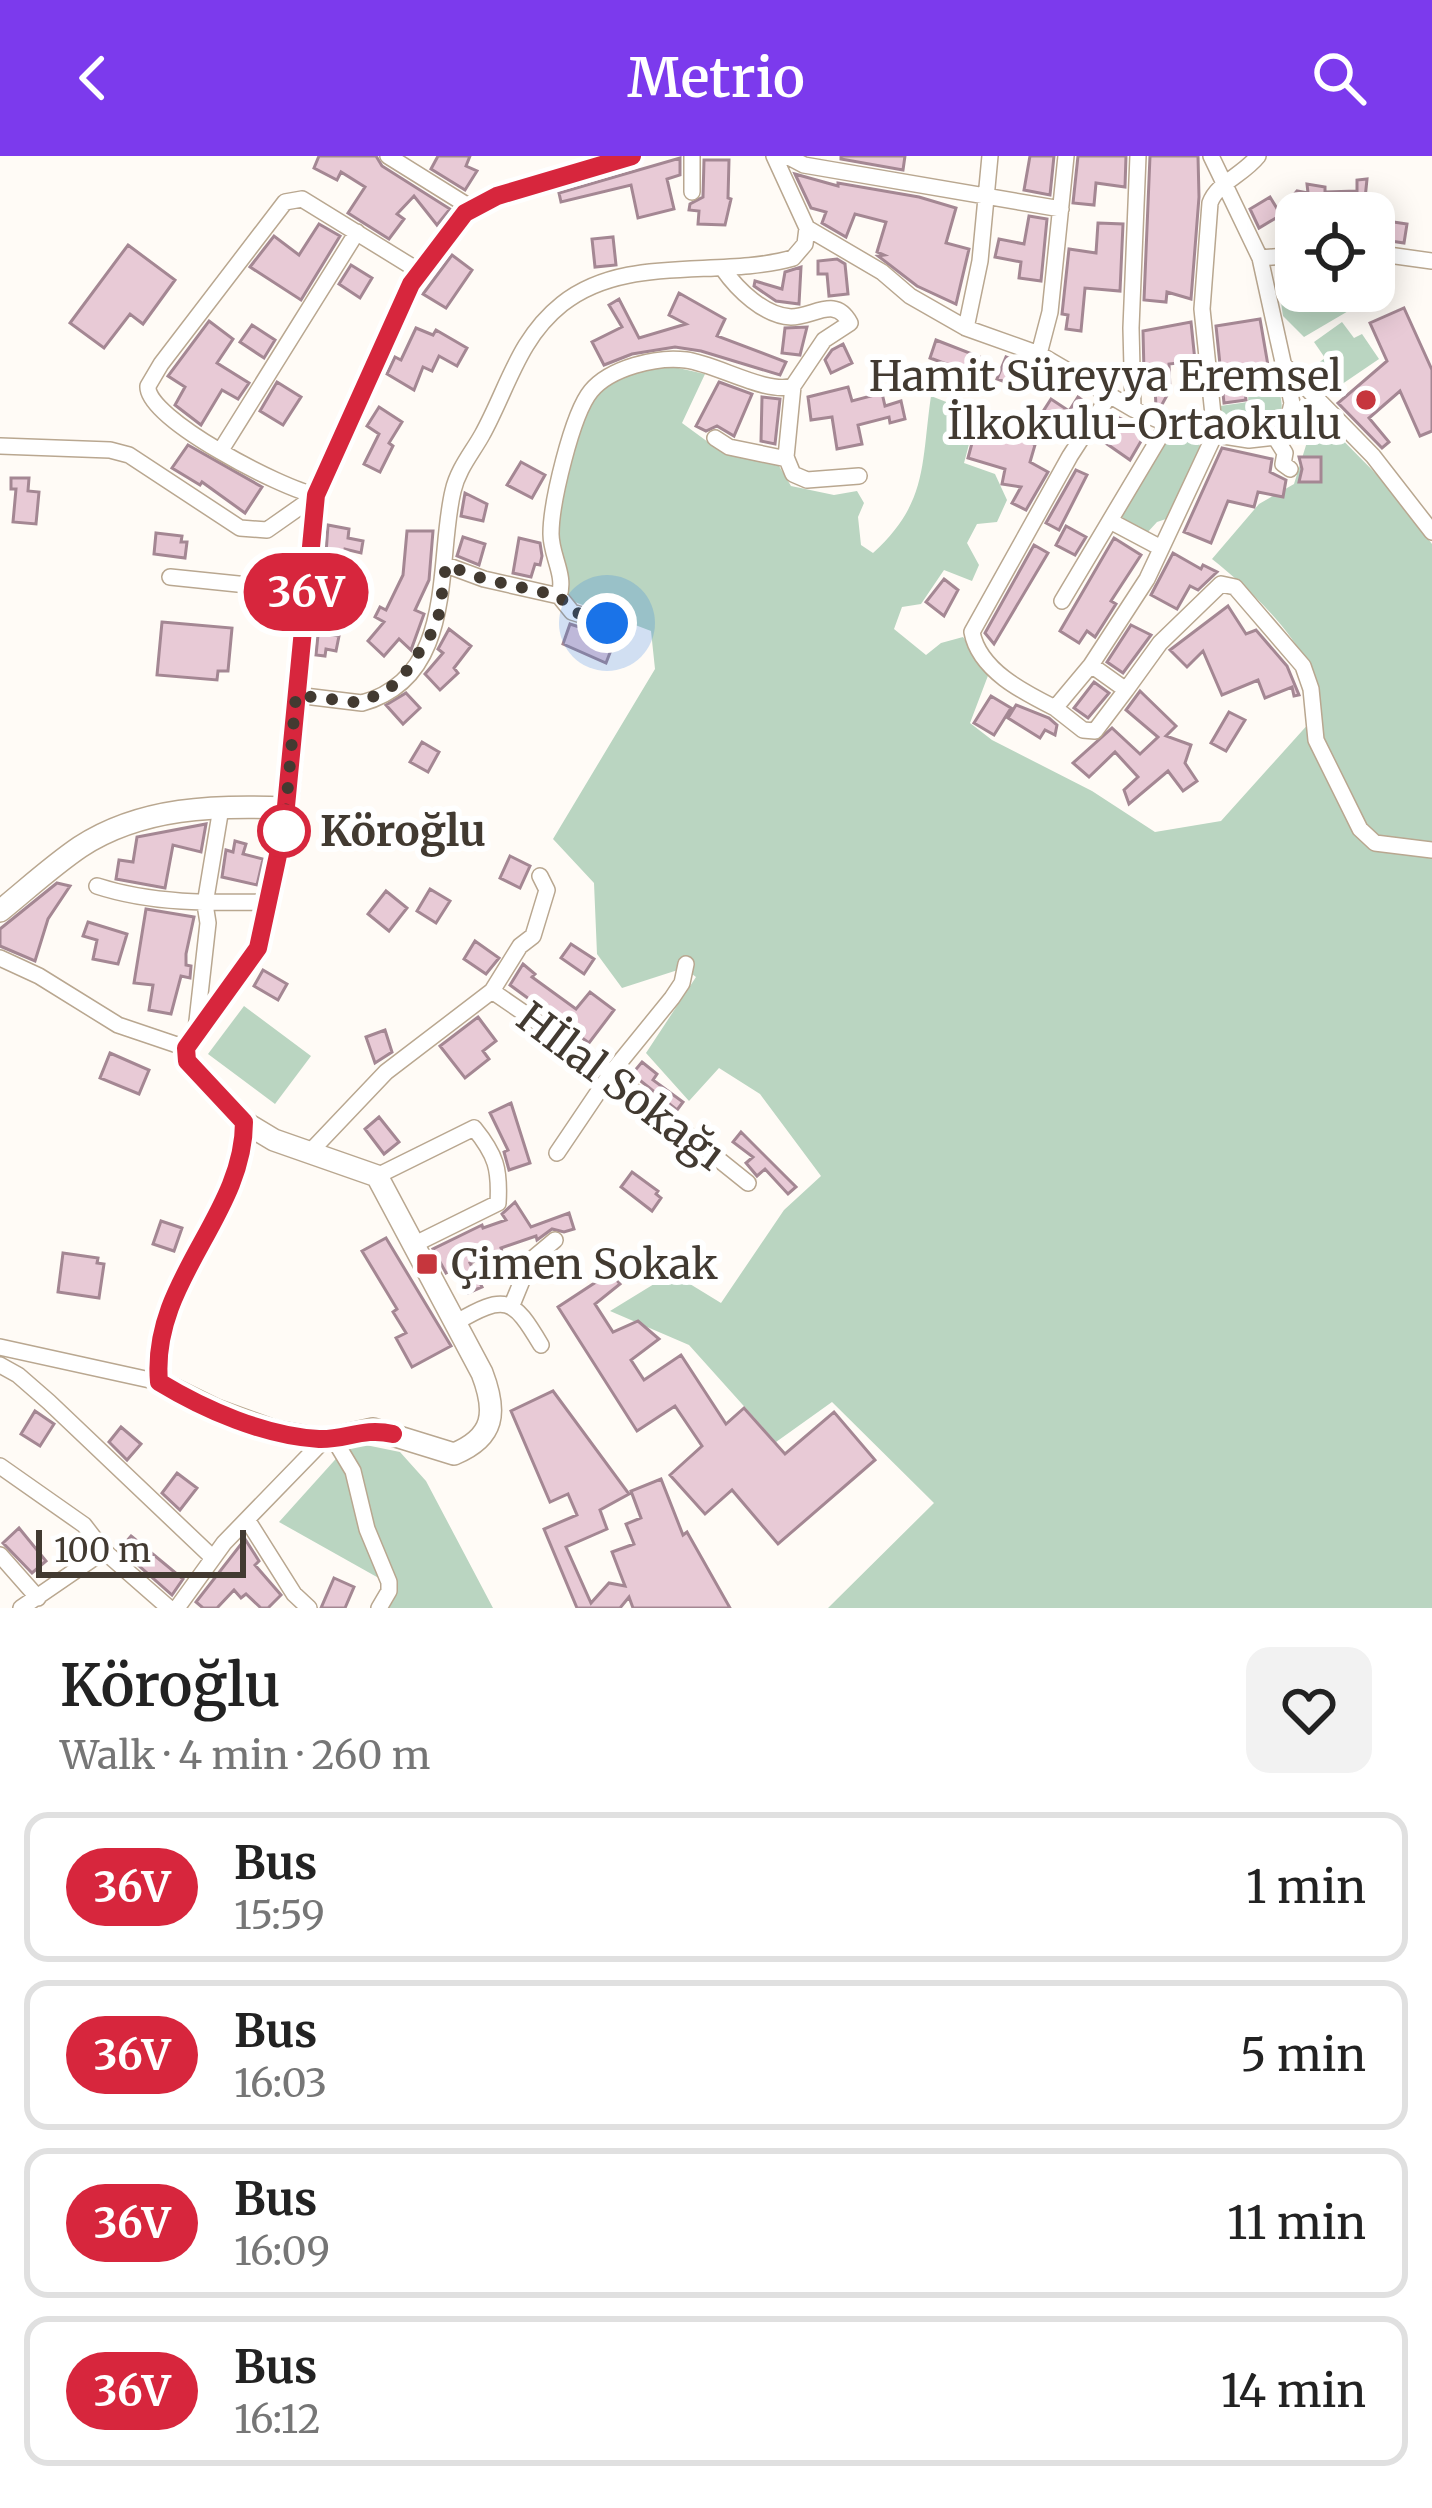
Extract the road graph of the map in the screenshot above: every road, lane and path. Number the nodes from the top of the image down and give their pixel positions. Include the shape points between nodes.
1 (388, 156) edge
2 (632, 156) edge
3 (692, 156) edge
4 (774, 156) edge
5 (787, 156) edge
6 (990, 156) edge
7 (1066, 156) edge
8 (1138, 156) edge
9 (1211, 156) edge
10 (1258, 156) edge
11 (1224, 184) junction
12 (692, 192) dead end
13 (987, 199) junction
14 (473, 209) junction
15 (1060, 209) junction
16 (807, 228) junction
17 (357, 232) junction
18 (1395, 256) edge
19 (1275, 257) edge
20 (1260, 258) junction
21 (1432, 261) edge
22 (723, 269) junction
23 (419, 271) junction
24 (966, 328) junction
25 (1039, 354) junction
26 (1283, 364) junction
27 (793, 386) junction
28 (1109, 396) junction
29 (1133, 409) junction
30 (1167, 425) junction
31 (1216, 434) junction
32 (1275, 436) junction
33 (715, 438) dead end
34 (0, 446) edge
35 (221, 450) junction
36 (787, 459) junction
37 (1290, 469) dead end
38 (859, 476) dead end
39 (316, 495) junction
40 (1112, 522) junction
41 (1432, 532) edge
42 (1161, 548) junction
43 (446, 565) junction
44 (170, 577) dead end
45 (306, 591) junction
46 (559, 596) junction
47 (1062, 602) dead end
48 (619, 640) dead end
49 (1091, 664) junction
50 (1126, 690) junction
51 (296, 695) junction
52 (1055, 708) junction
53 (221, 808) junction
54 (286, 808) junction
55 (1432, 850) edge
56 (540, 876) dead end
57 (97, 886) dead end
58 (268, 902) junction
59 (206, 904) junction
60 (0, 911) edge
61 (0, 958) edge
62 (686, 964) dead end
63 (492, 991) junction
64 (191, 1039) junction
65 (611, 1073) junction
66 (244, 1122) junction
67 (557, 1153) dead end
68 (309, 1154) junction
69 (377, 1176) junction
70 (748, 1183) dead end
71 (555, 1240) dead end
72 (413, 1245) junction
73 (512, 1305) junction
74 (454, 1323) junction
75 (541, 1345) dead end
76 (0, 1347) edge
77 (0, 1365) edge
78 (159, 1382) junction
79 (328, 1438) junction
80 (0, 1466) edge
81 (248, 1520) junction
82 (104, 1550) junction
83 (0, 1556) edge
84 (212, 1557) junction
85 (38, 1598) junction
86 (21, 1608) edge
87 (173, 1608) edge
88 (310, 1608) edge
89 (379, 1608) edge

1 - 14 street
2 - 14 street
3 - 12 street
4 - 16 street
5 - 13 street
6 - 13 street
7 - 15 street
8 - 29 street
9 - 11 street
10 - 11 street
11 - 20 street
11 - 31 street via 1210,203 1202,309
13 - 15 street
13 - 24 street
14 - 23 street
15 - 25 street
16 - 22 street via 793,258
16 - 24 street
17 - 23 street
17 - 35 street
17 - 35 street via 302,199 286,202 160,364 150,400
18 - 21 street
19 - 20 street
20 - 26 street
22 - 27 street via 745,295 779,314 830,308 848,317
22 - 43 street via 605,281 541,325 521,348 458,473
23 - 39 street
24 - 25 street
25 - 28 street
26 - 32 street via 1292,417
26 - 41 street via 1386,470
27 - 36 street
27 - 46 street via 771,388 673,359 603,379 586,398 555,494 551,555
28 - 29 street
28 - 52 street via 972,632 987,662
29 - 30 street
30 - 31 street
30 - 40 street
31 - 32 street
31 - 42 street
32 - 37 street
33 - 36 street
34 - 39 street via 128,455 240,528 280,525
35 - 39 street via 284,487
36 - 38 street via 807,480
39 - 45 street
40 - 42 street
40 - 47 street
42 - 49 street
43 - 46 street
43 - 51 street via 439,614 399,682 362,703
44 - 45 street
45 - 51 street
46 - 48 street via 572,611 614,625
49 - 50 street
49 - 52 street
50 - 52 street via 1095,731
50 - 55 street via 1221,584 1235,586 1303,666 1316,740 1360,829 1376,843
51 - 54 street
53 - 54 street
53 - 59 street
53 - 60 street via 161,813 116,828
54 - 58 street
56 - 63 street via 547,890 539,923
57 - 59 street
58 - 59 street
58 - 64 street via 248,967
59 - 64 street
61 - 64 street via 118,1025
62 - 65 street via 672,998
63 - 65 street, Hİlal Sokağı
63 - 68 street via 386,1072
64 - 66 street via 187,1061
65 - 67 street
65 - 70 street, Hİlal Sokağı
66 - 68 street
66 - 78 street via 238,1173 171,1303
68 - 69 street
69 - 72 street
69 - 72 street via 474,1128 488,1145 500,1172 498,1203
71 - 73 street via 530,1261
72 - 74 street
73 - 74 street
73 - 75 street
74 - 79 street via 488,1389 489,1421 479,1441 454,1454 373,1430
76 - 78 street
77 - 84 street
78 - 79 street via 245,1422
79 - 81 street
79 - 89 street via 353,1471 389,1582
80 - 82 street via 84,1525
81 - 84 street
81 - 88 street
82 - 85 street
82 - 87 street
83 - 85 street
84 - 87 street
85 - 86 street

